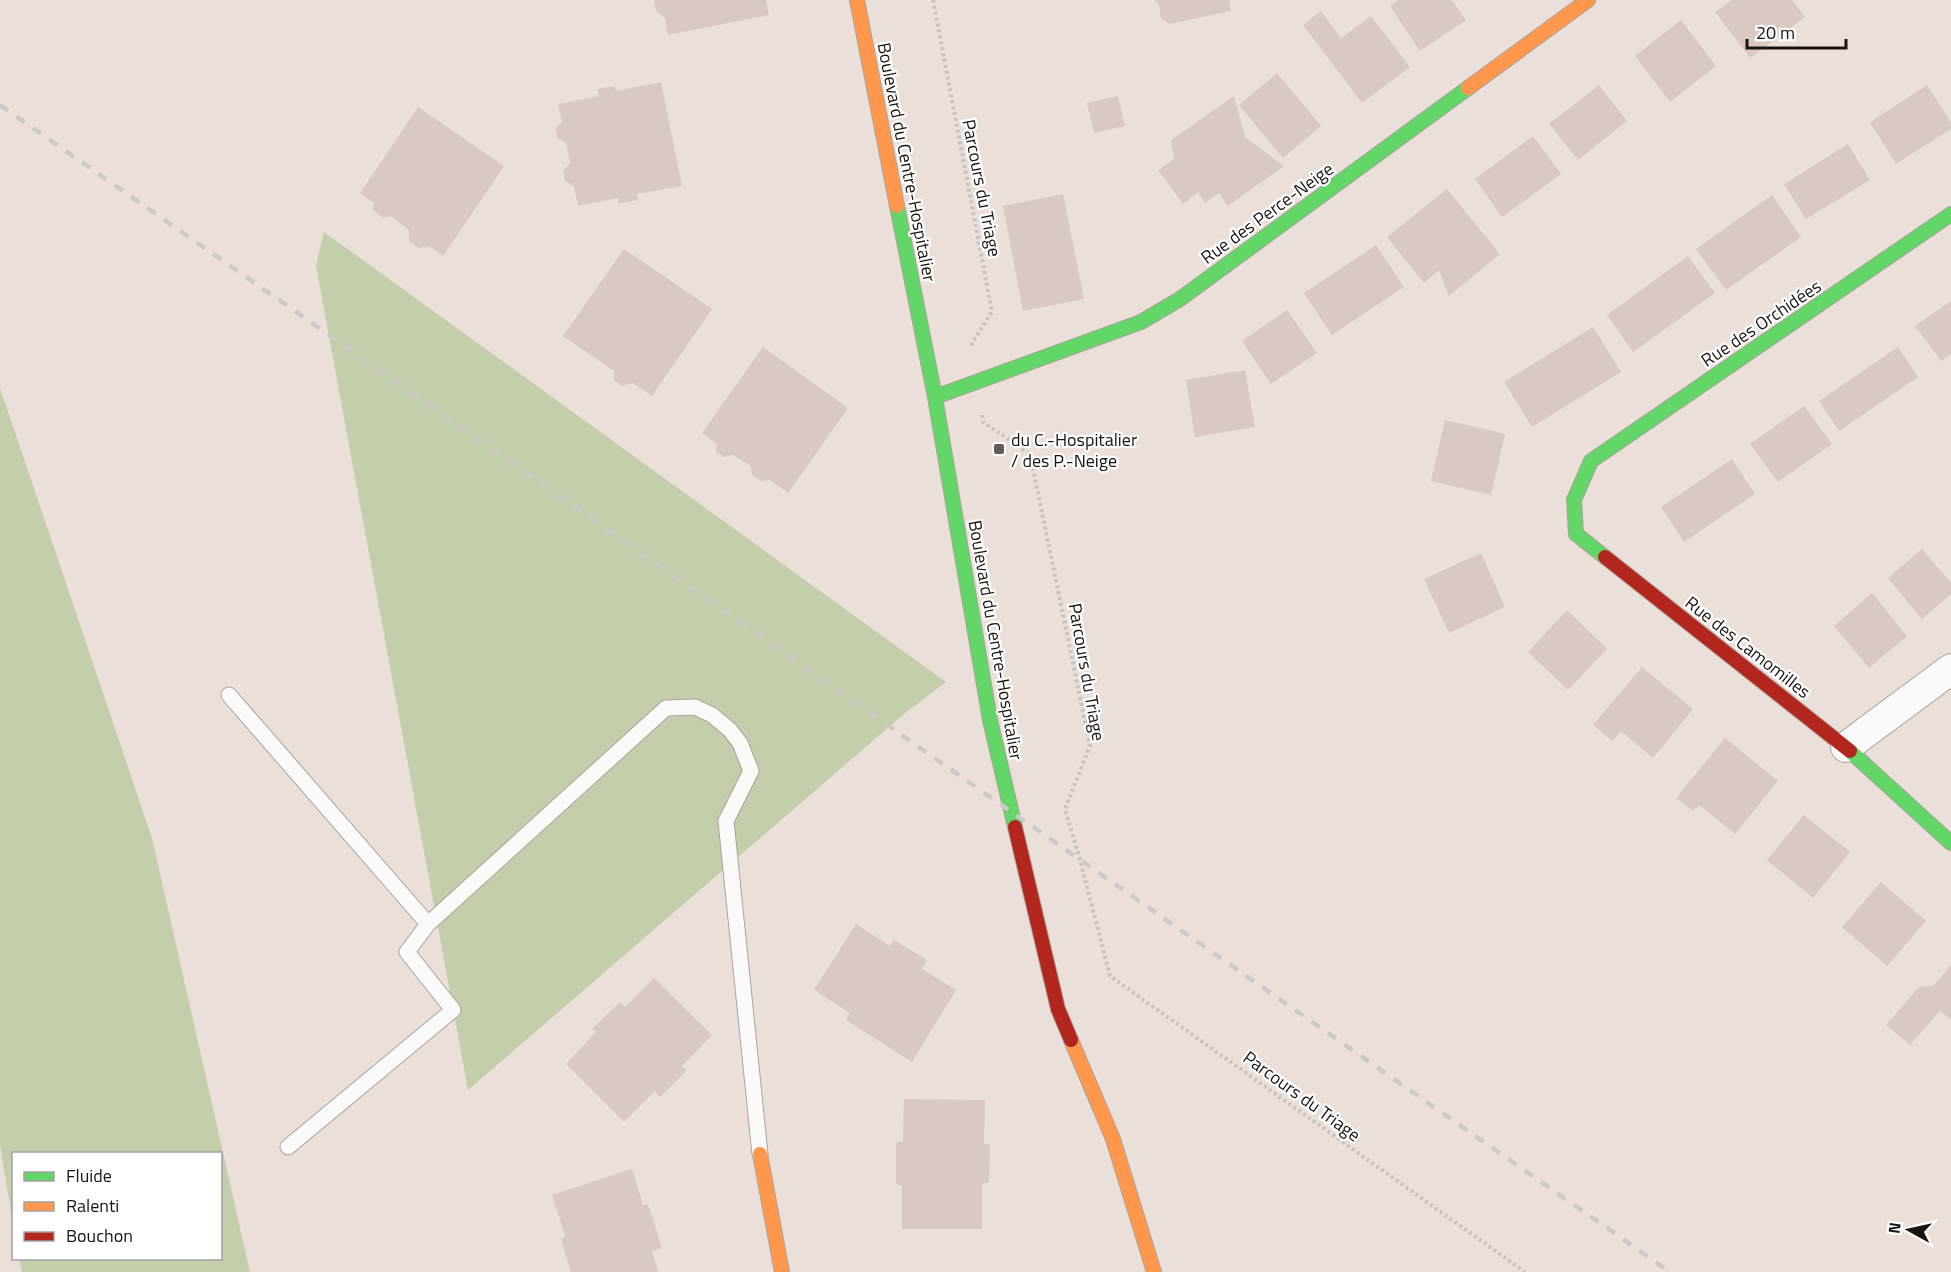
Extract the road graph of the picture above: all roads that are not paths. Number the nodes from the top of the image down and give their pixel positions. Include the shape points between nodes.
1 (857, 0) edge
2 (1588, 0) edge
3 (1951, 214) edge
4 (935, 397) junction
5 (1591, 461) joint
6 (1951, 669) edge
7 (229, 695) dead end
8 (1846, 747) junction
9 (1951, 843) edge
10 (428, 924) junction
11 (288, 1147) dead end
12 (760, 1154) joint
13 (782, 1272) edge
14 (1154, 1272) edge

1 - 4 street, Boulevard du Centre-Hospitalier
2 - 4 street, Rue des Perce-Neige via 1180,299 1141,322
3 - 5 street, Rue des Orchidées
4 - 14 street, Boulevard du Centre-Hospitalier via 990,720 1058,1009 1113,1139
5 - 8 street, Rue des Camomilles via 1575,500 1576,534
6 - 8 street
7 - 10 lane
8 - 9 street, Rue des Camomilles
10 - 11 lane via 407,952 453,1010
10 - 12 lane via 666,708 694,708 712,715 740,743 751,771 726,821
12 - 13 street

